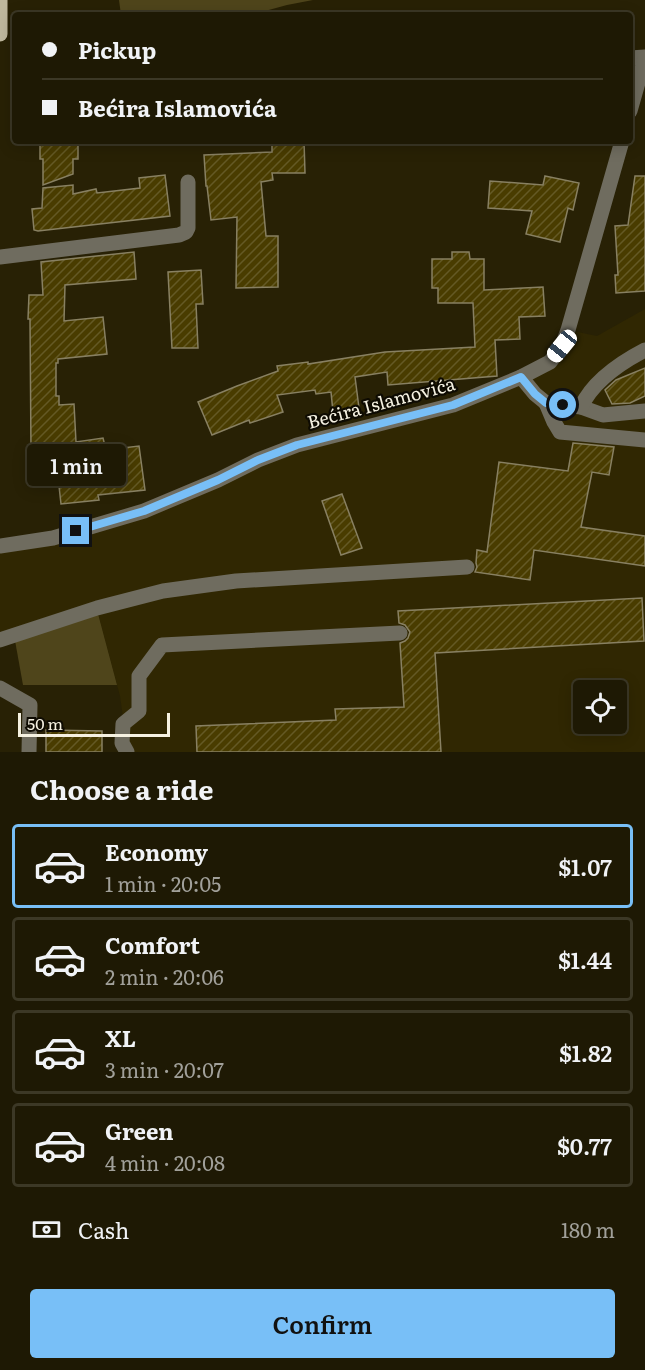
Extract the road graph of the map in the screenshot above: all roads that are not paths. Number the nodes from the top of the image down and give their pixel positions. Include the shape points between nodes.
1 (0, 0) edge
2 (0, 34) edge
3 (645, 57) edge
4 (633, 100) edge
5 (621, 144) edge
6 (188, 182) dead end
7 (0, 257) edge
8 (645, 350) edge
9 (521, 377) junction
10 (546, 403) junction
11 (581, 407) junction
12 (645, 411) edge
13 (645, 440) edge
14 (0, 546) edge
15 (467, 567) dead end
16 (400, 633) dead end
17 (0, 640) edge
18 (0, 688) edge
19 (29, 752) edge
20 (127, 752) edge

1 - 2 main road
3 - 4 street
5 - 9 street, Bećira Islamovića via 562,346 549,363
6 - 7 street via 188,228 179,235
8 - 11 street via 625,360 586,396
9 - 10 street
9 - 14 street, Bećira Islamovića via 453,405 297,445 144,511 53,538
10 - 11 street
10 - 13 street via 560,432
11 - 12 street via 603,415
15 - 17 street via 236,581 163,591
16 - 20 street via 162,645 139,676 139,711 123,724 122,743
18 - 19 street via 30,705

